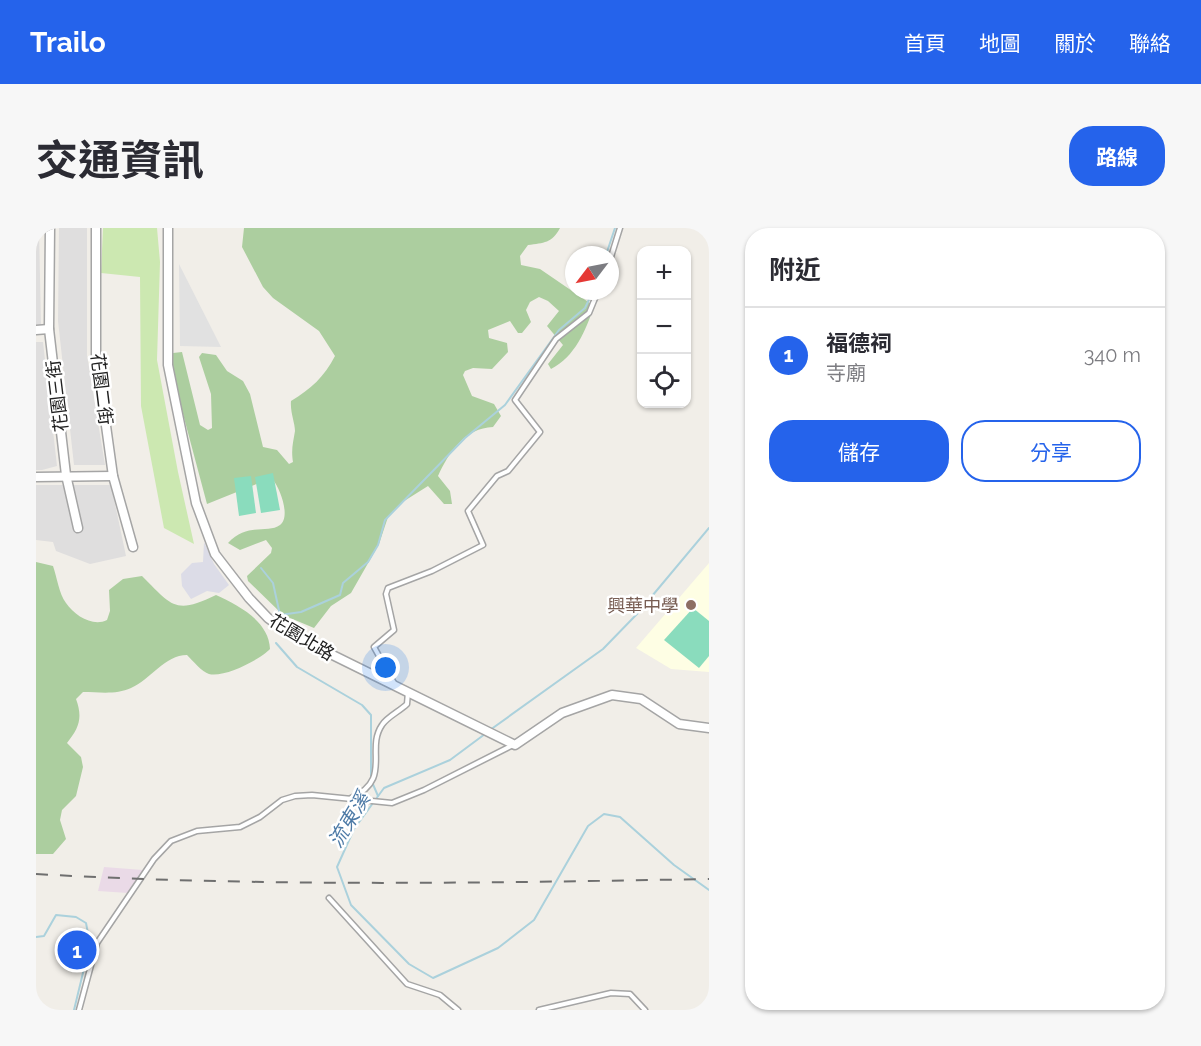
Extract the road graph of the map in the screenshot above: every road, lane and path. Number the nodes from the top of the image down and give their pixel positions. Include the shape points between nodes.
1 (50, 228) edge
2 (96, 228) edge
3 (168, 228) edge
4 (620, 228) edge
5 (614, 246) edge
6 (594, 300) edge
7 (49, 329) junction
8 (36, 330) edge
9 (66, 475) junction
10 (114, 476) junction
11 (36, 477) edge
12 (78, 528) dead end
13 (133, 547) dead end
14 (395, 686) junction
15 (408, 692) junction
16 (709, 728) edge
17 (515, 744) junction
18 (352, 798) junction
19 (329, 898) dead end
20 (79, 1010) edge
21 (458, 1010) edge
22 (539, 1010) edge
23 (645, 1010) edge

1 - 7 street, 花園三街
2 - 10 street, 花園二街 via 96,354
3 - 14 street, 花園北路 via 168,365 196,503 215,554 230,577 268,618 318,649
4 - 5 lane
6 - 14 lane via 589,313 556,339 514,400 540,432 468,511 483,545 388,588 394,630 374,647
7 - 8 street
7 - 9 street, 花園三街
9 - 10 street
9 - 11 street
9 - 12 street, 花園三街
10 - 13 street, 花園二街
14 - 15 street, 花園北路
15 - 17 street, 花園北路
15 - 18 lane via 407,704 381,726 374,777
16 - 17 street via 679,724 641,699 612,696 562,713
17 - 18 lane via 392,803
18 - 20 lane via 295,796 240,827 197,831 171,841 154,859 97,944
19 - 21 lane via 407,984 440,995
22 - 23 lane via 611,993 630,994

